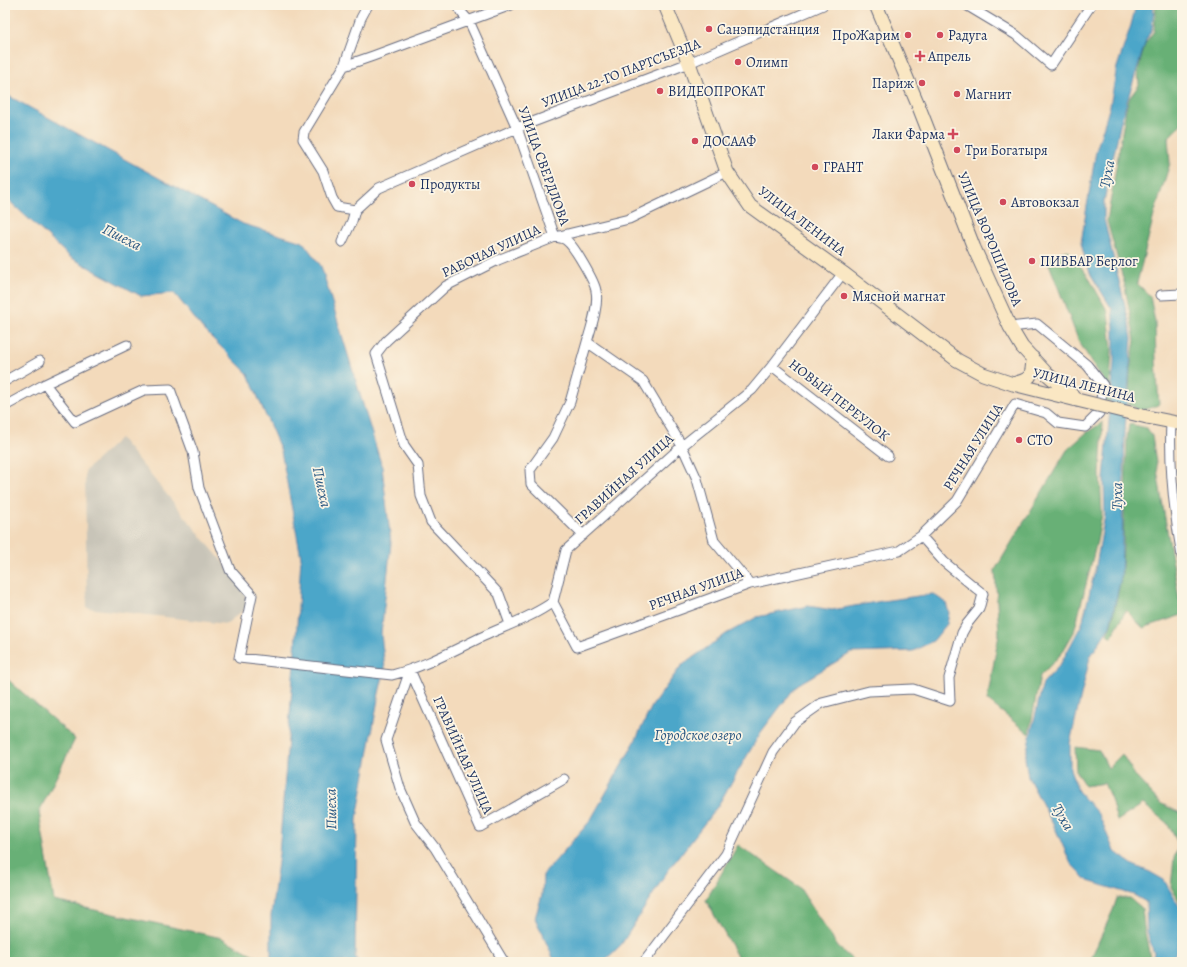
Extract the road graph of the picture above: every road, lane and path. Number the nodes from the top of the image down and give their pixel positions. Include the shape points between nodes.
1 (368, 5) edge
2 (458, 5) edge
3 (511, 5) edge
4 (665, 5) edge
5 (823, 5) edge
6 (876, 5) edge
7 (966, 5) edge
8 (1091, 5) edge
9 (468, 21) junction
10 (689, 63) junction
11 (344, 66) junction
12 (517, 128) junction
13 (727, 172) junction
14 (355, 210) junction
15 (555, 237) junction
16 (342, 242) dead end
17 (843, 273) junction
18 (1182, 294) edge
19 (1161, 295) dead end
20 (1010, 327) junction
21 (587, 342) junction
22 (127, 345) dead end
23 (1033, 358) junction
24 (40, 361) dead end
25 (772, 366) junction
26 (5, 381) edge
27 (46, 384) junction
28 (1013, 384) junction
29 (1077, 400) junction
30 (5, 406) edge
31 (1176, 423) edge
32 (682, 446) junction
33 (888, 456) dead end
34 (584, 535) junction
35 (921, 536) junction
36 (1182, 556) edge
37 (750, 584) junction
38 (553, 602) junction
39 (510, 624) junction
40 (410, 670) junction
41 (564, 779) dead end
42 (504, 962) edge
43 (644, 962) edge

1 - 11 street
2 - 9 street, УЛИЦА СВЕРДЛОВА
3 - 9 street
4 - 10 main road, УЛИЦА ЛЕНИНА
5 - 10 street, УЛИЦА 22-ГО ПАРТСЪЕЗДА
6 - 20 main road, УЛИЦА ВОРОШИЛОВА via 974,248
7 - 8 street via 1016,35 1051,65
9 - 11 street
9 - 12 street, УЛИЦА СВЕРДЛОВА
10 - 12 street, УЛИЦА 22-ГО ПАРТСЪЕЗДА
10 - 13 main road, УЛИЦА ЛЕНИНА
11 - 14 street via 304,132 303,139 323,171 332,198 338,207
12 - 14 street, УЛИЦА 22-ГО ПАРТСЪЕЗДА via 379,188
12 - 15 street, УЛИЦА СВЕРДЛОВА
13 - 15 street, РАБОЧАЯ УЛИЦА via 629,219
13 - 17 main road, УЛИЦА ЛЕНИНА via 750,206
14 - 16 street, УЛИЦА 22-ГО ПАРТСЪЕЗДА
15 - 21 street, УЛИЦА СВЕРДЛОВА via 566,240 573,246 596,290 595,311
15 - 39 street, РАБОЧАЯ УЛИЦА via 498,260 446,286 386,341 376,354 404,445 418,465 421,496 431,522 499,594
17 - 25 street, ГРАВИЙНАЯ УЛИЦА
17 - 28 main road, УЛИЦА ЛЕНИНА via 957,360 983,374
18 - 19 street
20 - 23 main road, УЛИЦА ВОРОШИЛОВА via 1022,347
20 - 35 street, РЕЧНАЯ УЛИЦА via 1037,324 1087,365 1103,385 1099,413 1085,427 1058,423 1046,413 1015,404 957,501
21 - 32 street via 643,381
21 - 34 street, УЛИЦА СВЕРДЛОВА via 570,402 553,438 530,470 531,484
22 - 27 street
23 - 28 main road, УЛИЦА ЛЕНИНА via 1031,376 1028,380
23 - 29 main road, УЛИЦА ВОРОШИЛОВА
24 - 26 street
25 - 32 street, ГРАВИЙНАЯ УЛИЦА via 752,390
25 - 33 street, НОВЫЙ ПЕРЕУЛОК
27 - 30 street
27 - 40 street via 75,422 144,390 170,389 193,452 199,488 230,570 252,595 239,658 392,676
28 - 29 main road, УЛИЦА ЛЕНИНА
29 - 31 main road, УЛИЦА ЛЕНИНА, bridge
31 - 36 street via 1170,448
32 - 34 street, ГРАВИЙНАЯ УЛИЦА
32 - 37 street via 697,479 714,541
34 - 38 street, ГРАВИЙНАЯ УЛИЦА via 566,550
35 - 37 street, РЕЧНАЯ УЛИЦА via 899,551
35 - 43 street via 944,562 983,594 978,609 962,633 949,678 950,701 914,689 869,691 822,703 795,722 773,752 726,854
37 - 38 street, РЕЧНАЯ УЛИЦА via 577,647
38 - 39 street via 538,612
39 - 40 street
40 - 41 street, ГРАВИЙНАЯ УЛИЦА via 480,828
40 - 42 street via 386,740 400,788 415,822 435,848

